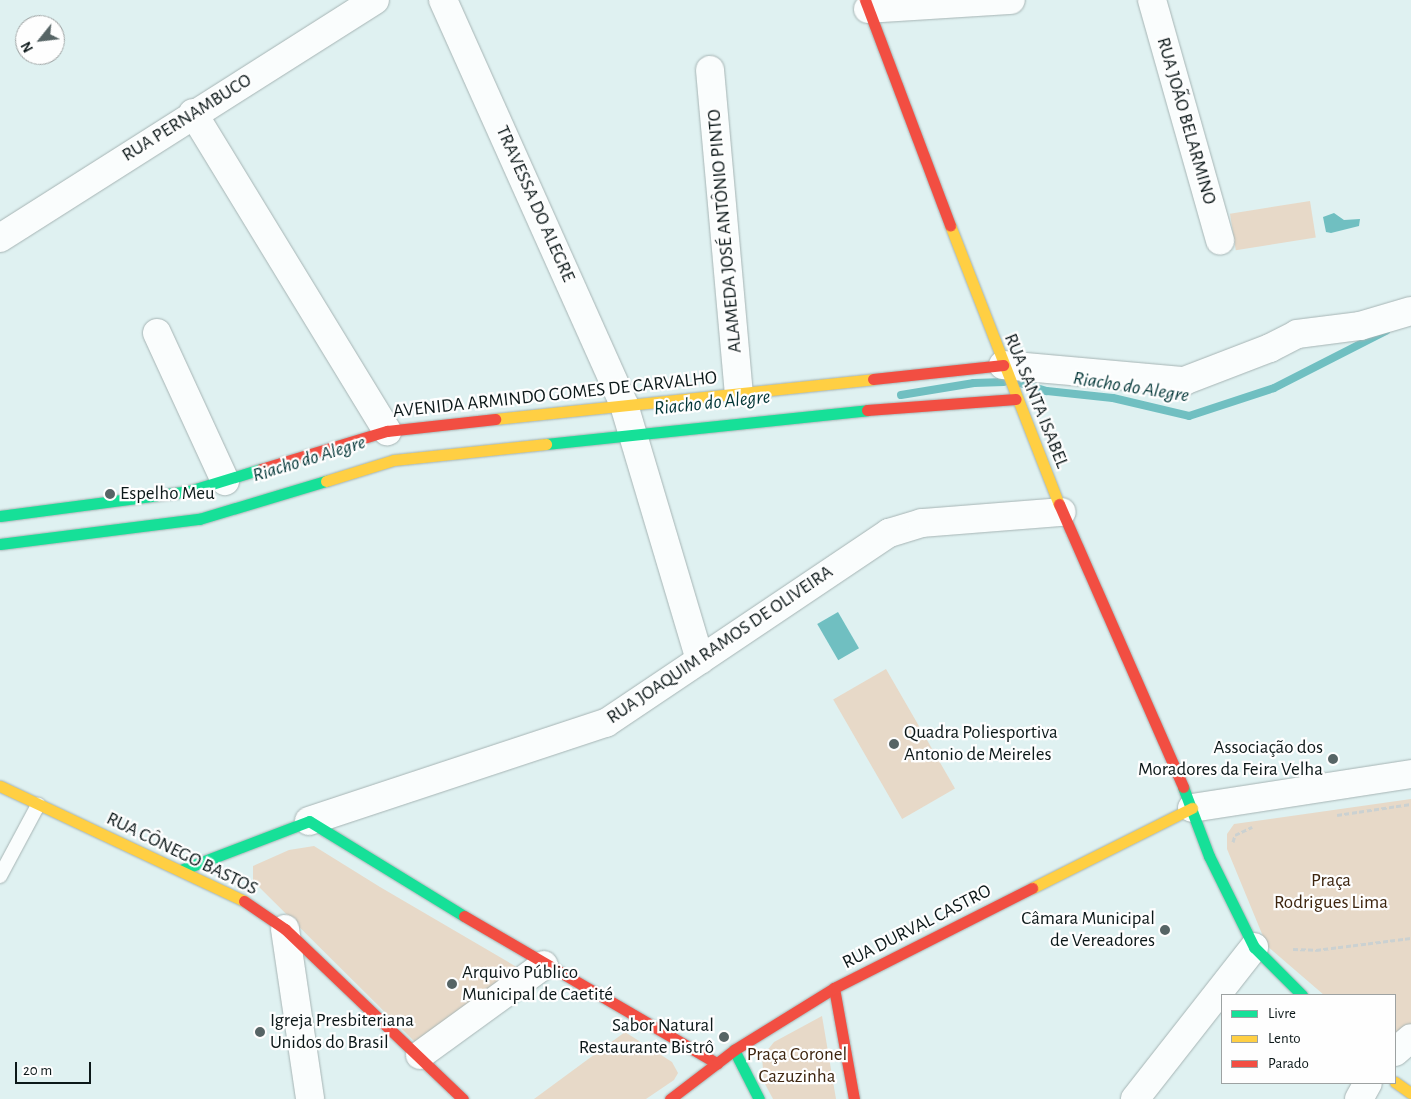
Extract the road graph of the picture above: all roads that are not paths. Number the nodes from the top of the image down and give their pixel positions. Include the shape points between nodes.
1 (375, 0) edge
2 (443, 0) edge
3 (1011, 0) edge
4 (1152, 0) edge
5 (866, 5) edge
6 (710, 70) dead end
7 (193, 113) junction
8 (0, 238) edge
9 (1220, 241) dead end
10 (1411, 311) edge
11 (157, 333) dead end
12 (1003, 365) junction
13 (739, 392) junction
14 (1015, 397) junction
15 (629, 420) junction
16 (387, 432) junction
17 (225, 481) junction
18 (1062, 512) junction
19 (0, 516) edge
20 (0, 544) edge
21 (700, 660) junction
22 (1411, 774) edge
23 (0, 786) edge
24 (38, 805) junction
25 (1192, 808) junction
26 (309, 821) junction
27 (181, 870) junction
28 (0, 876) edge
29 (285, 929) junction
30 (1254, 946) junction
31 (544, 965) junction
32 (834, 988) junction
33 (1301, 994) edge
34 (1411, 1038) edge
35 (734, 1050) junction
36 (1396, 1051) edge
37 (420, 1055) junction
38 (717, 1064) junction
39 (1396, 1083) edge
40 (1367, 1084) edge
41 (1411, 1093) edge
42 (310, 1099) edge
43 (463, 1099) edge
44 (670, 1099) edge
45 (759, 1099) edge
46 (854, 1099) edge
47 (1135, 1099) edge
48 (1359, 1099) edge

1 - 7 street, RUA PERNAMBUCO
2 - 15 street, TRAVESSA DO ALEGRE
3 - 5 street
4 - 9 street, RUA JOÃO BELARMINO
5 - 12 street, RUA SANTA ISABEL
6 - 13 street, ALAMEDA JOSÉ ANTÔNIO PINTO
7 - 8 street, RUA PERNAMBUCO
7 - 16 street
10 - 12 street via 1360,326 1296,334 1270,348 1184,381
11 - 17 street
12 - 13 street, AVENIDA ARMINDO GOMES DE CARVALHO
12 - 14 street, RUA SANTA ISABEL
13 - 15 street, AVENIDA ARMINDO GOMES DE CARVALHO
14 - 15 street, AVENIDA ARMINDO GOMES DE CARVALHO
14 - 18 street, RUA SANTA ISABEL
15 - 16 street, AVENIDA ARMINDO GOMES DE CARVALHO
15 - 20 street, AVENIDA ARMINDO GOMES DE CARVALHO via 394,460 200,519
15 - 21 street, TRAVESSA DO ALEGRE
16 - 17 street, AVENIDA ARMINDO GOMES DE CARVALHO
17 - 19 street, AVENIDA ARMINDO GOMES DE CARVALHO via 164,495
18 - 21 street, RUA JOAQUIM RAMOS DE OLIVEIRA via 922,523 897,530
18 - 25 street, RUA SANTA ISABEL
21 - 26 street, RUA JOAQUIM RAMOS DE OLIVEIRA via 606,723
22 - 25 street
23 - 24 street, RUA CÔNEGO BASTOS
24 - 27 street, RUA CÔNEGO BASTOS
24 - 28 lane
25 - 30 street via 1228,897
25 - 32 street, RUA DURVAL CASTRO
26 - 27 street, RUA JOAQUIM RAMOS DE OLIVEIRA
26 - 31 street
27 - 29 street, RUA CÔNEGO BASTOS via 228,891
29 - 37 street, RUA CÔNEGO BASTOS
29 - 42 street
30 - 33 street
30 - 47 street
31 - 37 street
31 - 38 street
32 - 35 street, RUA DURVAL CASTRO
32 - 46 street
34 - 36 street
35 - 38 street, RUA DURVAL CASTRO
35 - 45 street
37 - 43 street, RUA CÔNEGO BASTOS
38 - 44 street, RUA DURVAL CASTRO
39 - 41 street
40 - 48 street

